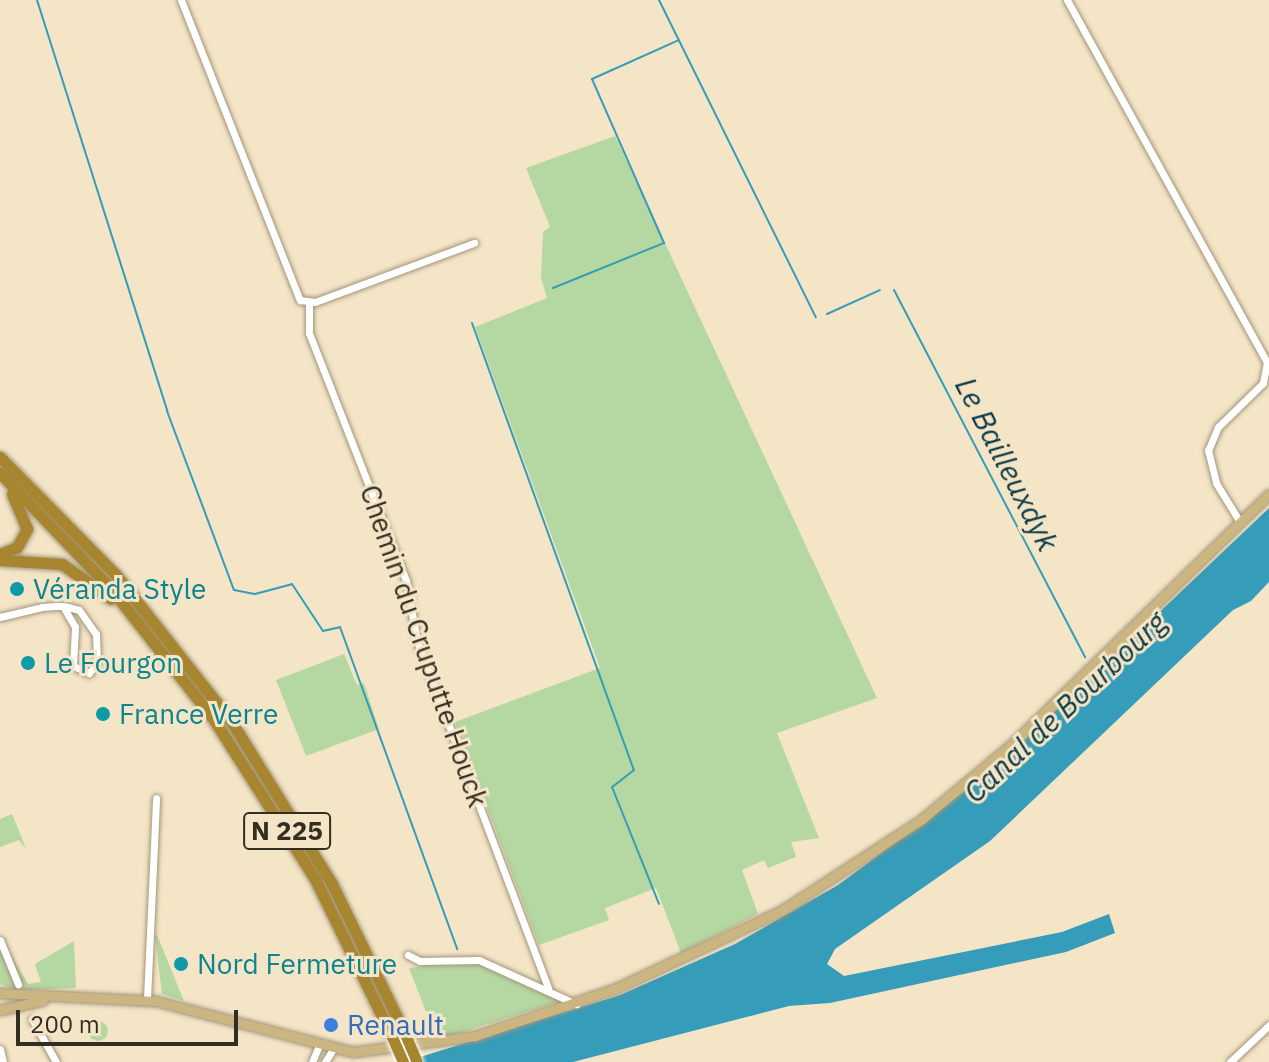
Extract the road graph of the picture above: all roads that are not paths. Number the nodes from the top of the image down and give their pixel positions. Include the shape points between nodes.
1 (181, 0) edge
2 (1067, 0) edge
3 (474, 243) dead end
4 (309, 303) junction
5 (0, 457) edge
6 (0, 473) edge
7 (0, 481) edge
8 (1269, 494) edge
9 (1240, 522) junction
10 (0, 554) edge
11 (0, 560) edge
12 (63, 606) junction
13 (0, 617) edge
14 (178, 671) junction
15 (156, 798) dead end
16 (0, 940) edge
17 (408, 955) dead end
18 (18, 984) dead end
19 (548, 988) junction
20 (0, 995) edge
21 (126, 997) junction
22 (147, 999) junction
23 (573, 1005) junction
24 (0, 1009) edge
25 (32, 1019) dead end
26 (1269, 1025) edge
27 (318, 1048) junction
28 (0, 1049) edge
29 (332, 1051) junction
30 (3, 1062) edge
31 (56, 1062) edge
32 (312, 1062) edge
33 (325, 1062) edge
34 (403, 1062) edge
35 (417, 1062) edge
36 (1230, 1062) edge

1 - 4 street via 290,286
2 - 9 street via 1267,362 1263,383 1209,445 1212,473
3 - 4 street
4 - 19 street, Chemin du Cruputte Houck via 308,329 408,586 417,641
5 - 35 highway, N 225, bridge via 116,575 231,721 332,884
6 - 14 highway, N 225
7 - 10 highway via 27,524 19,545
8 - 9 main road
9 - 23 main road via 1001,754 913,826 744,931
11 - 14 highway via 43,560 79,572
12 - 12 street via 75,627 73,666 92,672 93,626 82,612
12 - 13 street
14 - 34 highway, N 225, bridge via 294,843
15 - 22 street
16 - 18 street
17 - 19 street via 420,961 472,958
19 - 23 street
20 - 21 main road
20 - 24 main road
21 - 22 main road
21 - 24 main road via 41,1000
22 - 27 main road
23 - 29 main road via 463,1039
25 - 31 street
26 - 36 street
27 - 29 main road
27 - 32 street
28 - 30 street
29 - 33 street

